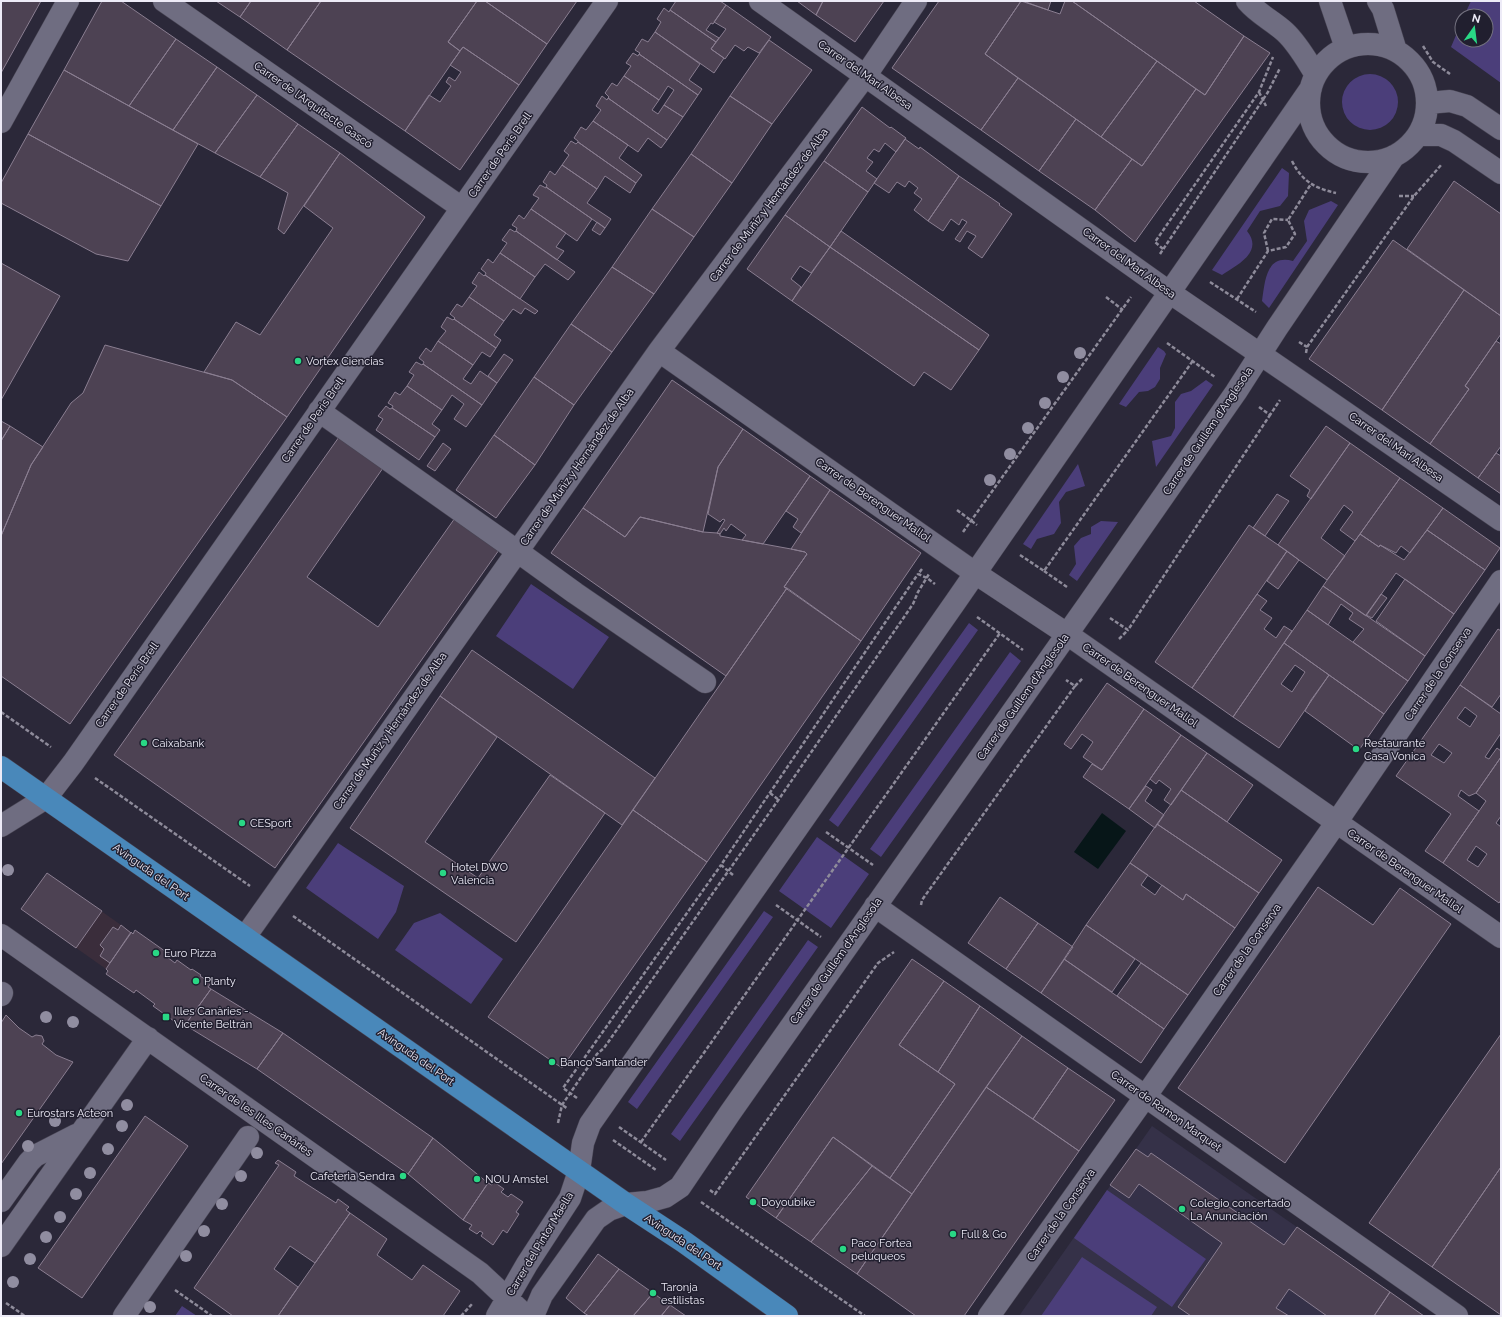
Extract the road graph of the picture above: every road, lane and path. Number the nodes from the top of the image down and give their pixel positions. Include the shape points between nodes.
1 (68, 1) edge
2 (164, 1) edge
3 (607, 1) edge
4 (760, 1) edge
5 (916, 1) edge
6 (1247, 1) edge
7 (1330, 1) edge
8 (1378, 1) edge
9 (1422, 44) dead end
10 (1346, 48) junction
11 (1396, 51) junction
12 (866, 75) junction
13 (1456, 78) dead end
14 (1314, 81) junction
15 (1259, 92) dead end
16 (1428, 103) junction
17 (1, 122) edge
18 (1501, 129) edge
19 (1279, 133) junction
20 (1418, 135) junction
21 (1394, 156) junction
22 (1443, 162) dead end
23 (1501, 173) edge
24 (1311, 184) junction
25 (1369, 194) junction
26 (1414, 196) junction
27 (462, 208) junction
28 (1288, 220) junction
29 (1268, 251) junction
30 (1169, 292) junction
31 (1106, 297) dead end
32 (1237, 299) dead end
33 (1145, 327) junction
34 (659, 351) junction
35 (1260, 354) junction
36 (1192, 362) junction
37 (1295, 378) junction
38 (1236, 392) junction
39 (319, 411) junction
40 (1270, 415) junction
41 (957, 510) dead end
42 (1501, 520) edge
43 (999, 540) junction
44 (517, 551) junction
45 (1044, 571) junction
46 (975, 573) junction
47 (1501, 581) edge
48 (1089, 603) junction
49 (1000, 633) dead end
50 (1067, 634) junction
51 (705, 682) dead end
52 (1, 712) edge
53 (57, 751) dead end
54 (1, 767) edge
55 (90, 774) dead end
56 (770, 793) dead end
57 (46, 798) junction
58 (804, 817) junction
59 (1336, 823) junction
60 (1, 826) edge
61 (848, 848) junction
62 (721, 865) dead end
63 (894, 879) junction
64 (255, 890) dead end
65 (922, 900) dead end
66 (875, 906) junction
67 (291, 915) dead end
68 (1, 935) edge
69 (245, 937) junction
70 (1501, 937) edge
71 (878, 963) dead end
72 (148, 1038) junction
73 (1145, 1097) junction
74 (580, 1099) dead end
75 (571, 1111) dead end
76 (614, 1123) dead end
77 (81, 1132) junction
78 (607, 1136) dead end
79 (248, 1137) dead end
80 (641, 1142) junction
81 (666, 1160) dead end
82 (579, 1171) junction
83 (662, 1174) dead end
84 (705, 1187) dead end
85 (696, 1198) dead end
86 (1, 1201) edge
87 (626, 1204) junction
88 (1, 1246) edge
89 (153, 1275) junction
90 (6, 1303) dead end
91 (502, 1307) edge
92 (25, 1316) edge
93 (124, 1316) edge
94 (212, 1316) edge
95 (526, 1316) edge
96 (533, 1316) edge
97 (787, 1316) edge
98 (865, 1316) edge
99 (989, 1316) edge
100 (1457, 1316) edge

1 - 17 street
2 - 27 street, Carrer de l'Arquitecte Gascó
3 - 27 street, Carrer de Peris Brell
4 - 12 street, Carrer del Marí Albesa
5 - 12 street, Carrer de Muñiz y Hernández de Alba
6 - 14 street via 1293,41
7 - 10 street
8 - 11 street via 1383,8
9 - 13 path via 1433,62
10 - 11 street via 1363,44 1380,45
10 - 14 street via 1324,64
11 - 16 street via 1409,60 1419,72
12 - 30 street, Carrer del Marí Albesa
12 - 34 street, Carrer de Muñiz y Hernández de Alba
14 - 19 street
14 - 21 street via 1309,104 1312,121 1319,136 1331,148 1345,157 1362,162
15 - 19 path
16 - 18 street via 1450,101 1467,106
16 - 20 street via 1425,120
19 - 24 path via 1297,170
19 - 30 street
20 - 21 street via 1408,147
20 - 23 street via 1441,136 1454,141
21 - 25 street, Carrer de Guillem d'Anglesola
22 - 26 path
24 - 25 path via 1321,190 1336,193
24 - 28 path
25 - 26 path
25 - 35 street, Carrer de Guillem d'Anglesola
26 - 37 path via 1307,348 1304,366
27 - 39 street, Carrer de Peris Brell
28 - 29 path via 1272,219 1264,233
28 - 29 path via 1296,234 1286,247
29 - 32 path
30 - 33 street
30 - 35 street, Carrer del Marí Albesa
31 - 33 path
33 - 36 path
33 - 43 street
34 - 44 street, Carrer de Muñiz y Hernández de Alba
34 - 46 street, Carrer de Berenguer Mallol
35 - 37 street, Carrer del Marí Albesa
35 - 38 street, Carrer de Guillem d'Anglesola
36 - 38 path
36 - 45 path
37 - 40 path
37 - 42 street, Carrer del Marí Albesa
38 - 40 path
38 - 48 street, Carrer de Guillem d'Anglesola
39 - 44 street
39 - 57 street, Carrer de Peris Brell
40 - 48 path via 1128,630
41 - 43 path
43 - 45 path
43 - 46 street
44 - 51 street via 575,594
44 - 69 street, Carrer de Muñiz y Hernández de Alba
45 - 48 path
46 - 50 street, Carrer de Berenguer Mallol
46 - 58 street
47 - 59 street, Carrer de la Conserva
48 - 50 street, Carrer de Guillem d'Anglesola
49 - 61 path
50 - 59 street, Carrer de Berenguer Mallol
50 - 63 street, Carrer de Guillem d'Anglesola
52 - 53 path
54 - 57 main road, Avinguda del Port
55 - 64 path
56 - 58 path
57 - 60 street
57 - 69 main road, Avinguda del Port
58 - 61 path
58 - 82 street via 590,1124 583,1143
59 - 70 street, Carrer de Berenguer Mallol
59 - 73 street, Carrer de la Conserva
61 - 63 path
61 - 80 path
62 - 74 path via 563,1088
63 - 65 path
63 - 66 street, Carrer de Guillem d'Anglesola
66 - 73 street, Carrer de Ramon Marquet
66 - 87 street, Carrer de Guillem d'Anglesola via 680,1187 665,1197
67 - 75 path
68 - 72 street, Carrer de les Illes Canàries
69 - 82 main road, Avinguda del Port
71 - 84 path via 715,1194
72 - 77 street
72 - 91 street, Carrer de les Illes Canàries via 480,1273
73 - 99 street, Carrer de la Conserva
73 - 100 street, Carrer de Ramon Marquet
76 - 80 path
77 - 86 street via 28,1162
77 - 88 street
78 - 83 path
79 - 89 street
80 - 81 path
82 - 87 main road, Avinguda del Port
82 - 91 street, Carrer del Pintor Maella via 570,1198
85 - 98 path
87 - 96 street via 609,1210 596,1219 542,1295
87 - 97 main road, Avinguda del Port
89 - 93 street
89 - 94 path
90 - 92 path
91 - 95 street, Carrer de les Illes Canàries

